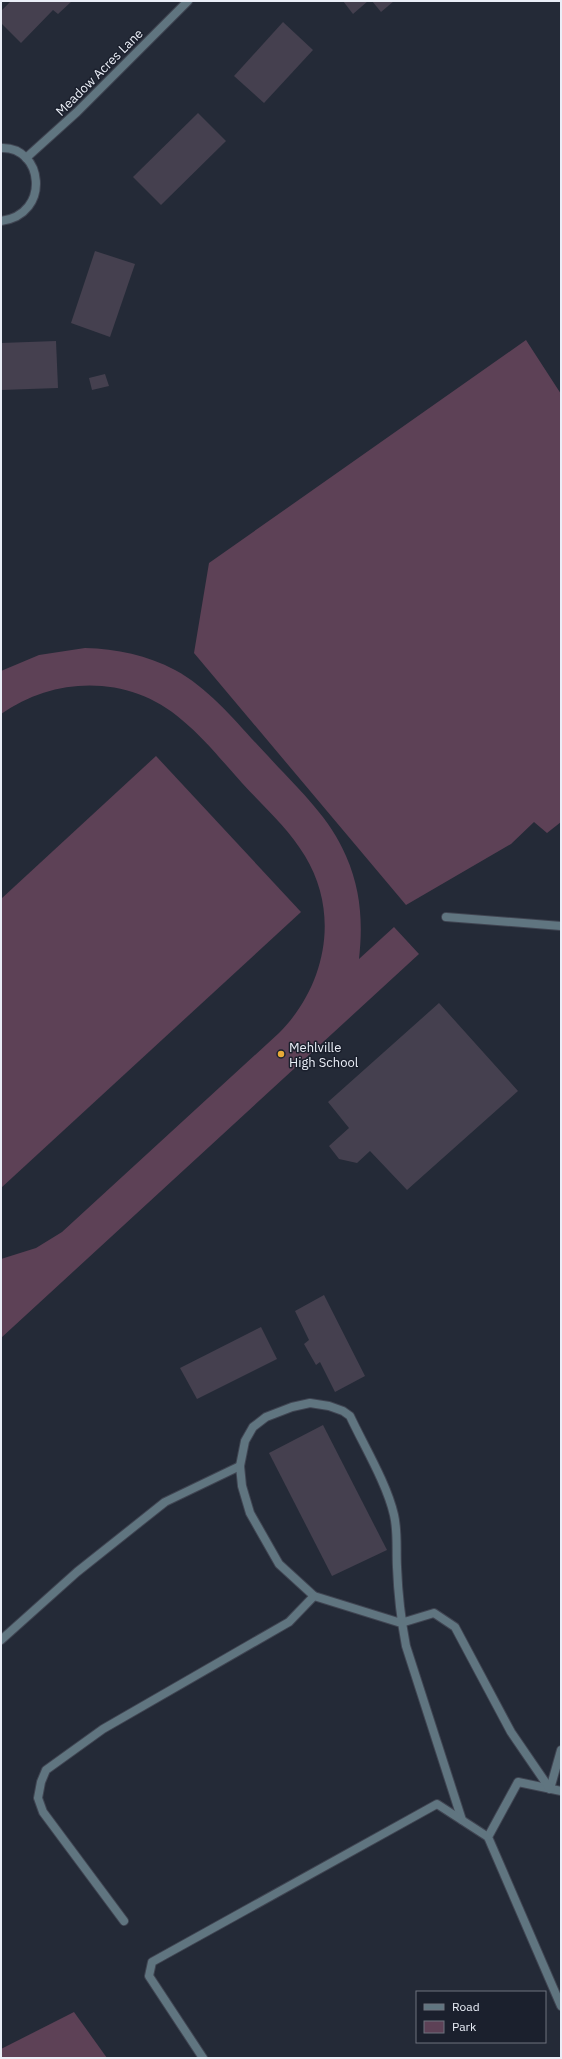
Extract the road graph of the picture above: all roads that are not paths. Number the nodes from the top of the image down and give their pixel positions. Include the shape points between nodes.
1 (188, 1) edge
2 (1, 148) edge
3 (26, 158) junction
4 (1, 221) edge
5 (446, 917) dead end
6 (561, 926) edge
7 (240, 1466) junction
8 (314, 1596) junction
9 (402, 1623) junction
10 (1, 1640) edge
11 (561, 1750) edge
12 (550, 1789) junction
13 (561, 1792) edge
14 (462, 1820) junction
15 (488, 1837) junction
16 (124, 1921) dead end
17 (558, 1992) edge
18 (561, 2006) edge
19 (203, 2058) edge

1 - 3 street, Meadow Acres Lane via 77,112
2 - 3 street via 16,151
3 - 4 street via 37,180 32,203 14,218
5 - 6 street
7 - 8 street via 242,1486 250,1513 279,1564
7 - 9 street via 245,1441 253,1427 266,1417 292,1406 310,1403 343,1411 350,1416 394,1514
7 - 10 street via 165,1502 77,1572
8 - 9 street
8 - 16 street via 289,1622 103,1729 46,1770 40,1782 38,1798 43,1812
9 - 12 street via 434,1613 455,1627 511,1732
9 - 14 street via 412,1670
11 - 12 street
12 - 13 street
12 - 15 street via 518,1782
14 - 15 street
14 - 19 street via 437,1804 152,1962 150,1976
15 - 17 street
17 - 18 street

